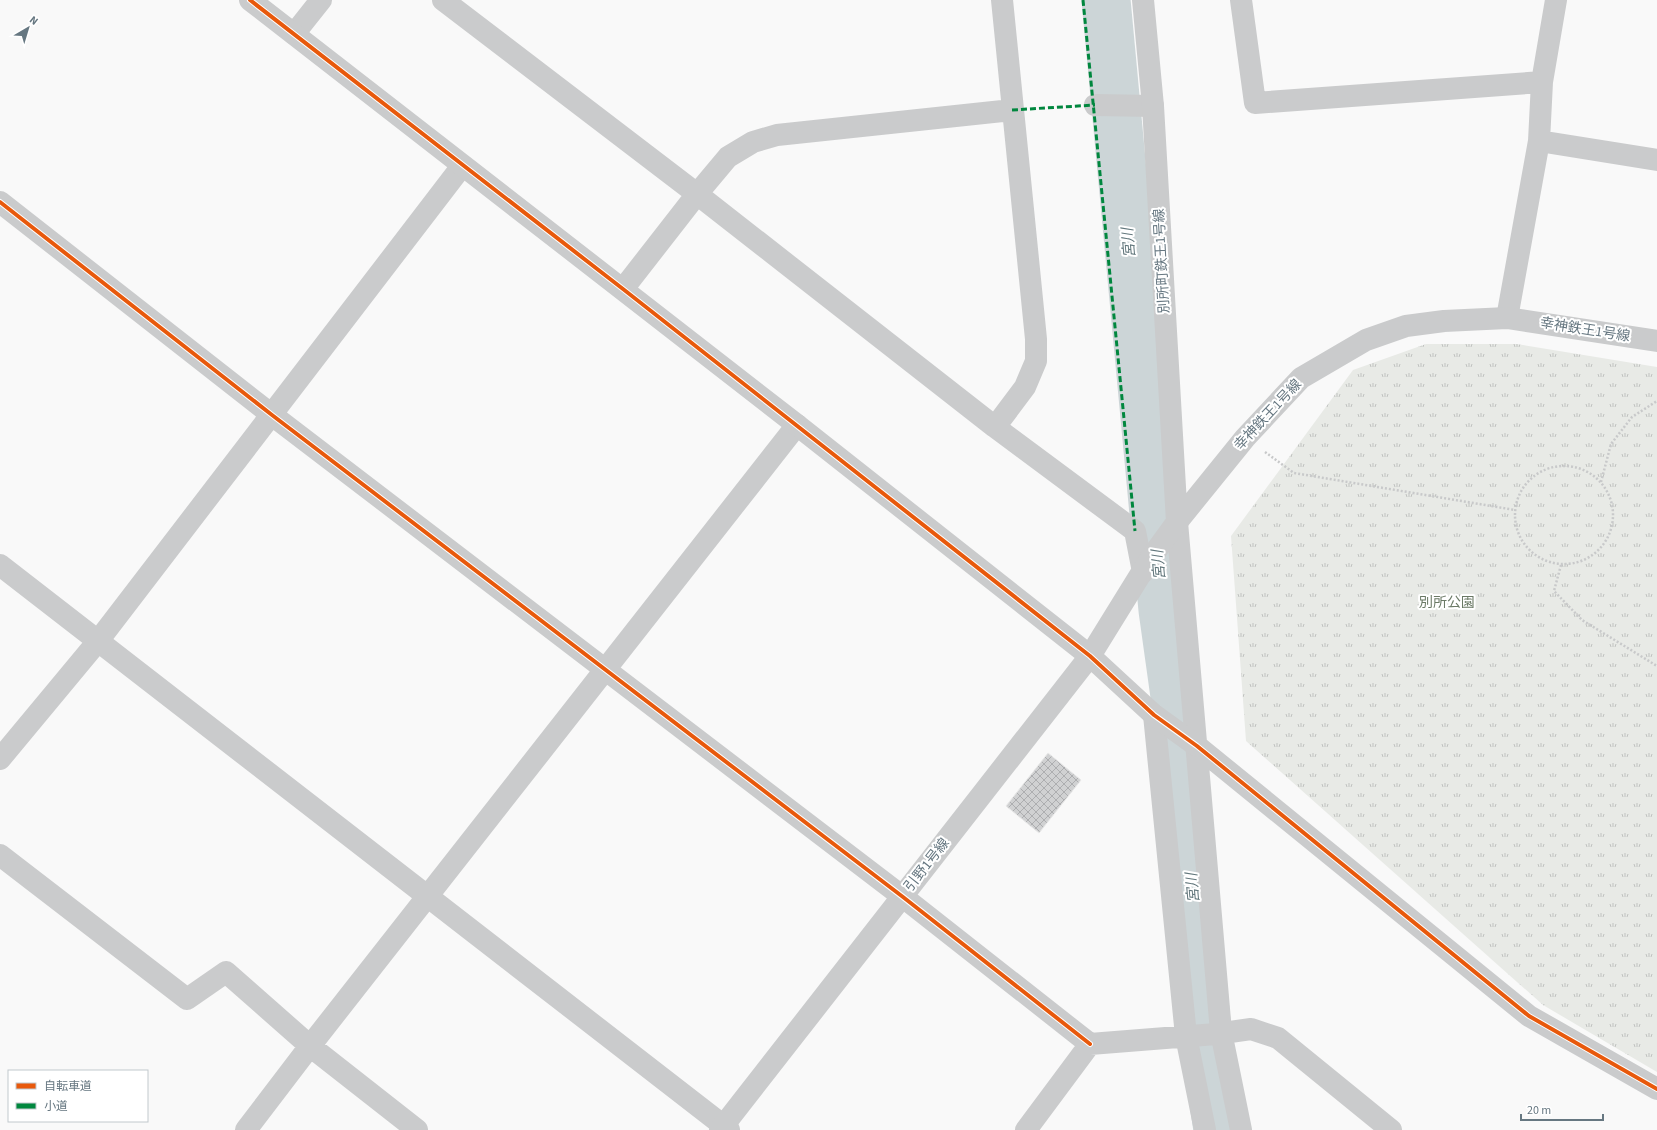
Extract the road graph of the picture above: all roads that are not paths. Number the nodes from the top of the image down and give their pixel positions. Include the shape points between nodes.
1 (250, 0) edge
2 (321, 0) edge
3 (443, 0) edge
4 (1002, 0) edge
5 (1143, 0) edge
6 (1241, 0) edge
7 (1556, 0) edge
8 (294, 34) junction
9 (1542, 82) junction
10 (1095, 105) dead end
11 (1153, 106) junction
12 (1012, 110) junction
13 (1539, 140) junction
14 (1657, 160) edge
15 (462, 166) junction
16 (696, 194) junction
17 (0, 202) edge
18 (623, 289) junction
19 (1507, 318) junction
20 (1657, 341) edge
21 (272, 415) junction
22 (797, 425) junction
23 (995, 427) junction
24 (1172, 529) junction
25 (0, 565) edge
26 (1146, 566) junction
27 (98, 642) junction
28 (1090, 656) junction
29 (605, 669) junction
30 (1155, 716) junction
31 (1196, 746) junction
32 (0, 759) edge
33 (0, 855) edge
34 (429, 896) junction
35 (903, 897) junction
36 (1205, 1035) junction
37 (1090, 1044) junction
38 (310, 1046) junction
39 (1657, 1089) edge
40 (724, 1129) edge
41 (246, 1130) edge
42 (417, 1130) edge
43 (1026, 1130) edge
44 (1206, 1130) edge
45 (1241, 1130) edge
46 (1391, 1130) edge

1 - 8 street
2 - 8 street
3 - 16 street
4 - 12 street
5 - 11 street, 別所町鉄王1号線
6 - 9 street via 1255,103
7 - 9 street
8 - 15 street
9 - 13 street
10 - 11 street
11 - 24 street, 別所町鉄王1号線
12 - 16 street via 777,136 753,142 728,157
12 - 23 street via 1036,339 1036,361 1025,387
13 - 14 street
13 - 19 street
15 - 18 street
15 - 21 street
16 - 18 street
16 - 23 street
17 - 21 street
18 - 22 street
19 - 20 street, 幸神鉄王1号線
19 - 24 street, 幸神鉄王1号線 via 1406,326 1366,340 1301,378 1245,438
21 - 27 street
21 - 29 street
22 - 28 street
22 - 29 street
23 - 26 street via 1135,530
24 - 26 street, 幸神鉄王1号線
24 - 31 street, 別所町鉄王1号線
25 - 27 street
26 - 28 street, 幸神鉄王1号線
27 - 32 street
27 - 34 street
28 - 30 street
28 - 35 street, 引野1号線
29 - 34 street
29 - 35 street
30 - 31 street
30 - 36 street
31 - 36 street, 別所町鉄王1号線
31 - 39 street via 1529,1016
33 - 38 street via 187,999 226,972
34 - 38 street
34 - 40 street
35 - 37 street
35 - 40 street, 引野1号線
36 - 37 street
36 - 44 street
36 - 45 street
36 - 46 street via 1251,1029 1278,1038
37 - 43 street
38 - 41 street
38 - 42 street

